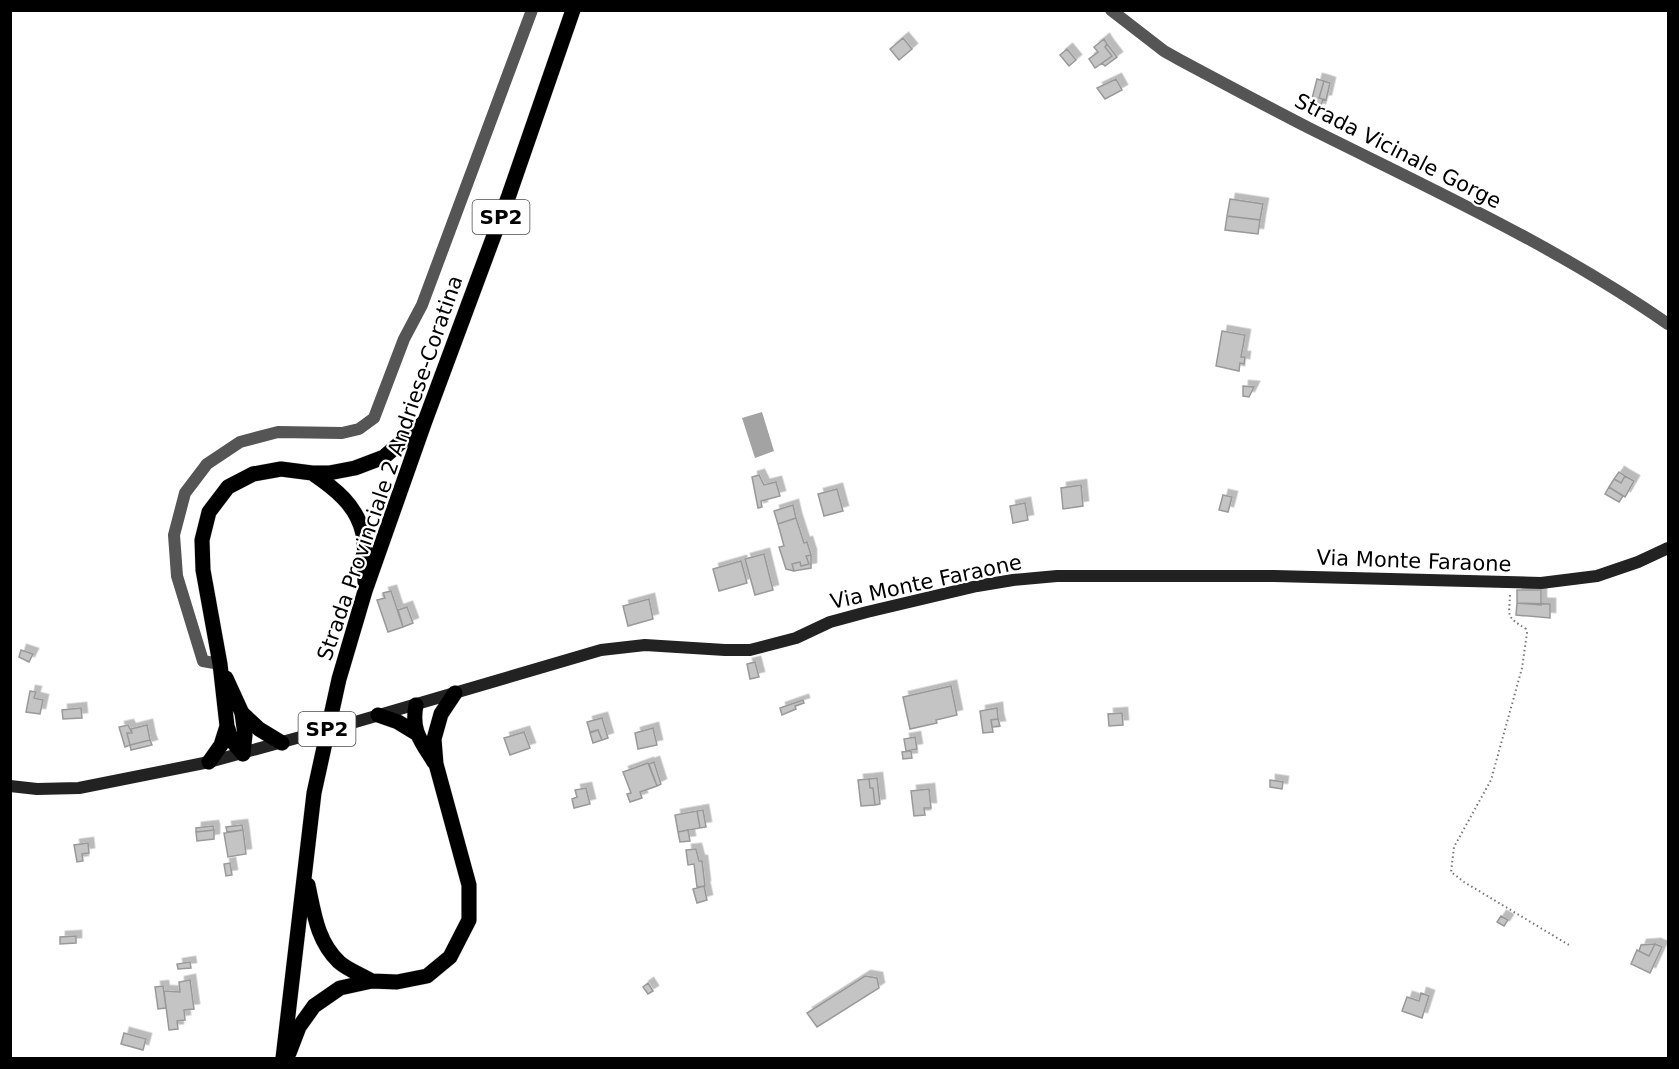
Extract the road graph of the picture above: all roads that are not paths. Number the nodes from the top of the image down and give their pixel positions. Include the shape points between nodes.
1 (532, 10) edge
2 (573, 10) edge
3 (1111, 10) edge
4 (1668, 324) edge
5 (425, 422) junction
6 (312, 473) junction
7 (1668, 548) edge
8 (365, 591) junction
9 (220, 664) junction
10 (455, 693) junction
11 (416, 705) junction
12 (242, 713) junction
13 (378, 716) junction
14 (345, 725) tunnel mouth
15 (227, 726) junction
16 (416, 733) junction
17 (304, 736) tunnel mouth
18 (434, 739) junction
19 (282, 743) junction
20 (243, 754) junction
21 (209, 762) junction
22 (436, 764) junction
23 (10, 786) edge
24 (305, 870) junction
25 (372, 981) junction
26 (285, 1059) edge

1 - 9 street via 422,305 404,339 374,418 359,429 342,434 278,432 240,442 207,464 185,493 174,535 177,576 203,661
2 - 5 main road, Strada Provinciale 2 Andriese-Coratina / SP2
3 - 4 street, Strada Vicinale Gorge via 1164,51 1580,267
5 - 6 main road via 384,457 355,468
5 - 8 main road, Strada Provinciale 2 Andriese-Coratina / SP2
6 - 8 main road via 336,489 353,511 363,534
6 - 9 main road via 281,468 253,474 228,487 208,512 202,540 203,570
7 - 10 street, Via Monte Faraone via 1597,576 1541,583 1274,576 1056,576 1013,580 867,612 750,650 623,646
8 - 24 main road, Strada Provinciale 2 Andriese-Coratina / SP2 via 325,736
9 - 12 main road
9 - 15 main road
10 - 11 street, Via Monte Faraone
10 - 18 main road via 441,714
11 - 13 street, Via Monte Faraone
11 - 16 main road
11 - 18 main road via 428,717
12 - 19 main road
12 - 20 main road
13 - 14 street, Via Monte Faraone
13 - 16 main road
15 - 20 main road via 232,741
15 - 21 main road via 221,745
16 - 22 main road
17 - 19 street
18 - 22 main road
19 - 20 street
20 - 21 street
21 - 23 street via 78,788
22 - 25 main road via 469,885 469,920 450,957 427,976 397,982
24 - 25 main road via 322,941 340,962
24 - 26 main road, Strada Provinciale 2 Andriese-Coratina / SP2
25 - 26 main road via 340,988 314,1005

